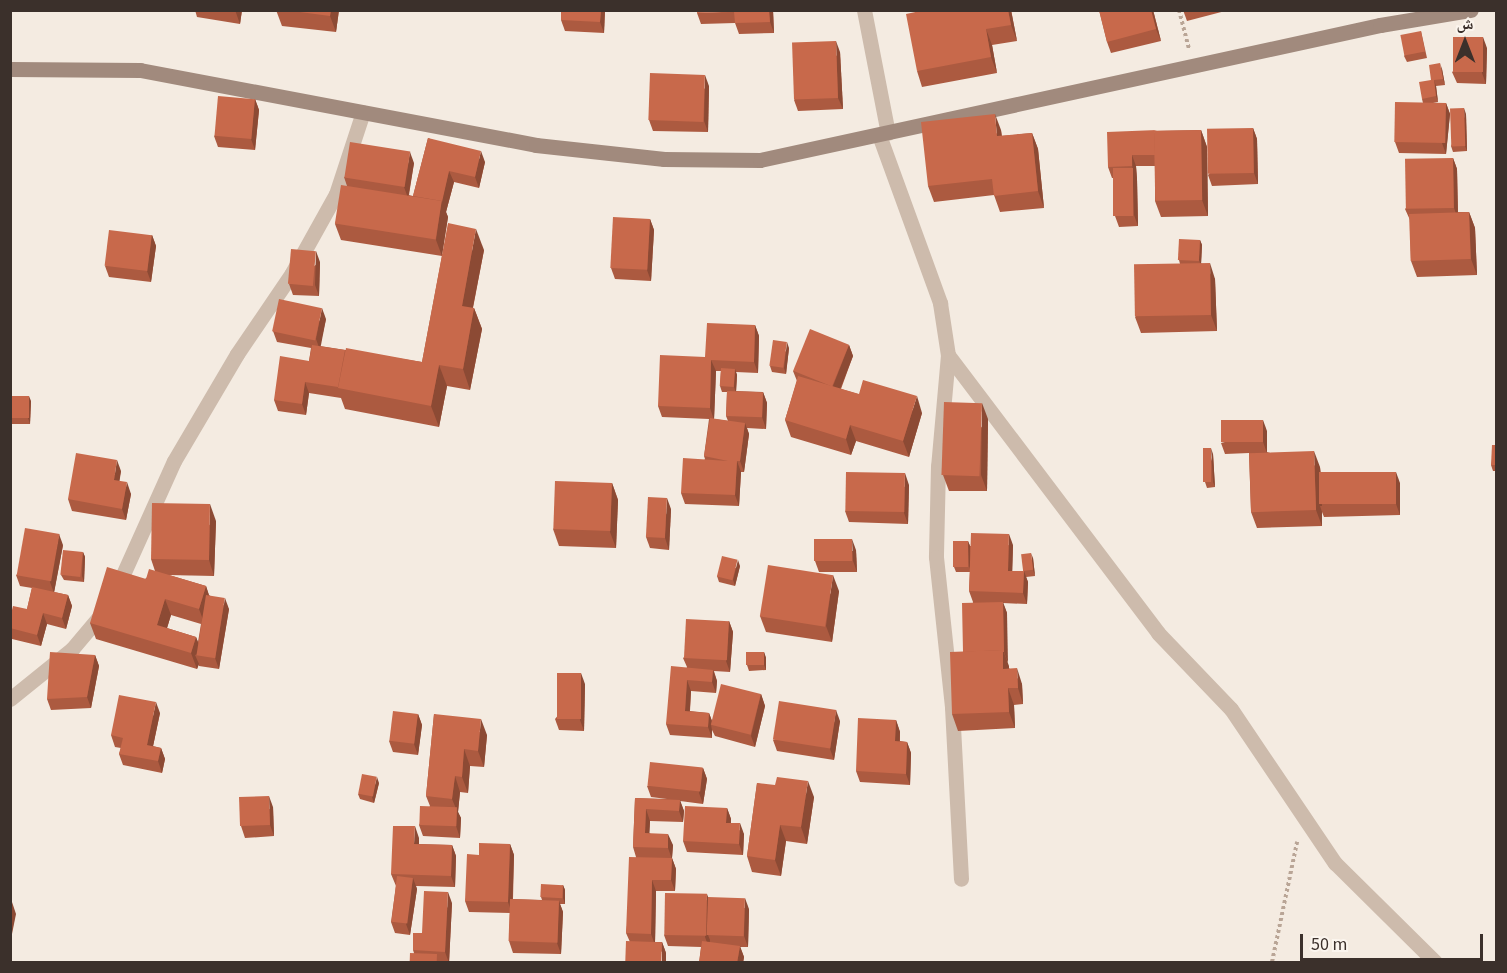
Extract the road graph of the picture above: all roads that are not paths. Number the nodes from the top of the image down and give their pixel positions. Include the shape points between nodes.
1 (864, 10) edge
2 (1471, 10) edge
3 (10, 69) edge
4 (363, 112) junction
5 (884, 134) junction
6 (948, 355) junction
7 (10, 699) edge
8 (961, 879) dead end
9 (1435, 963) edge

1 - 5 street
2 - 5 main road via 1193,64
3 - 4 main road via 140,70
4 - 5 main road via 536,145 664,159 760,160
4 - 7 street via 336,194 292,273 237,354 174,461 121,582 98,621 72,649
5 - 6 street via 940,303
6 - 8 street via 938,466 936,557 952,707
6 - 9 street via 1158,633 1231,709 1335,863

